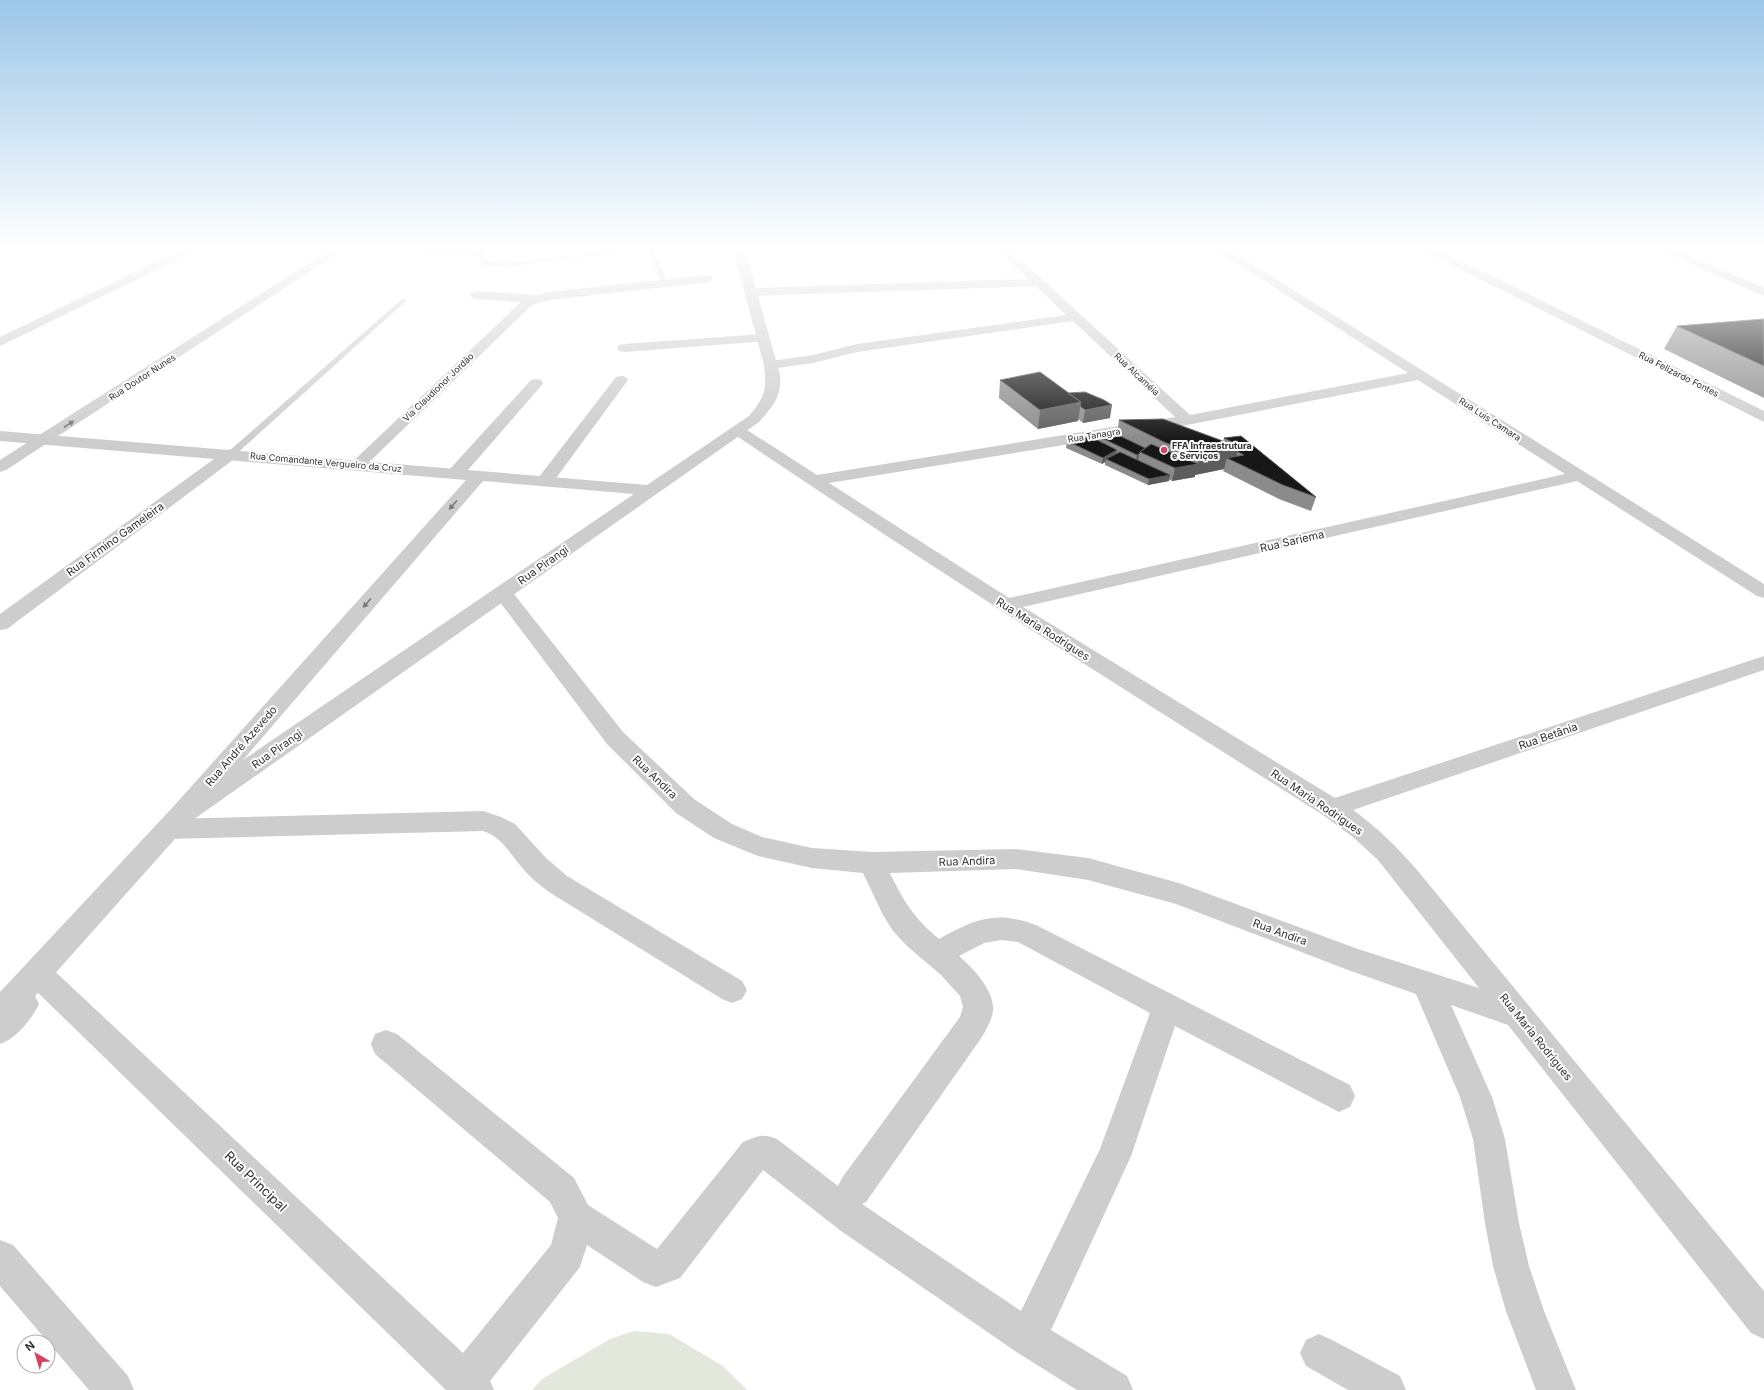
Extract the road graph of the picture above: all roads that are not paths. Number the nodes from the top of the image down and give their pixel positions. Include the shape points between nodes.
1 (64, 311) edge
2 (244, 311) edge
3 (392, 311) edge
4 (518, 311) edge
5 (756, 311) edge
6 (1070, 311) edge
7 (1318, 311) edge
8 (1552, 311) edge
9 (1076, 317) junction
10 (763, 338) junction
11 (0, 342) edge
12 (624, 348) dead end
13 (771, 365) junction
14 (1422, 376) junction
15 (621, 380) dead end
16 (536, 382) dead end
17 (1764, 417) edge
18 (1186, 420) junction
19 (739, 431) junction
20 (0, 436) edge
21 (45, 439) junction
22 (231, 454) junction
23 (357, 465) junction
24 (0, 467) edge
25 (455, 474) junction
26 (478, 476) junction
27 (1579, 476) junction
28 (545, 481) junction
29 (813, 481) junction
30 (651, 490) junction
31 (1764, 592) edge
32 (503, 593) junction
33 (1005, 605) junction
34 (0, 624) edge
35 (1764, 663) edge
36 (1332, 808) junction
37 (174, 822) junction
38 (872, 863) junction
39 (936, 955) junction
40 (41, 977) junction
41 (1427, 984) junction
42 (732, 990) dead end
43 (1167, 1006) junction
44 (0, 1013) edge
45 (1517, 1014) junction
46 (0, 1030) edge
47 (386, 1044) dead end
48 (1339, 1096) dead end
49 (854, 1190) dead end
50 (576, 1217) junction
51 (0, 1258) edge
52 (1764, 1320) edge
53 (1028, 1338) junction
54 (1319, 1353) dead end
55 (470, 1385) edge
56 (114, 1390) edge
57 (1113, 1390) edge
58 (1386, 1390) edge
59 (1556, 1390) edge

1 - 11 street
21 -> 2 street, Rua Doutor Nunes
3 - 22 lane
4 - 23 street, Via Claudionor Jordão
5 - 10 street, Rua Pirangi
6 - 9 street, Rua Alcaméia
7 - 14 street, Rua Luís Camara
8 - 17 street, Rua Felizardo Fontes
9 - 13 street via 857,348 812,359
9 - 18 street, Rua Alcaméia
10 - 12 street
10 - 13 street, Rua Pirangi
13 - 19 street, Rua Pirangi via 774,384 772,396 754,419
14 - 18 street, Rua Tanagra
14 - 27 street, Rua Luís Camara
15 - 28 street
16 - 25 street
18 - 29 street, Rua Tanagra
19 - 29 street, Rua Maria Rodrigues
19 - 30 street, Rua Pirangi
20 - 21 street, Rua Comandante Vergueiro da Cruz
21 - 22 street, Rua Comandante Vergueiro da Cruz
21 - 24 street, Rua Doutor Nunes
22 - 23 street, Rua Comandante Vergueiro da Cruz
22 - 34 street, Rua Firmino Gameleira
23 - 25 street, Rua Comandante Vergueiro da Cruz
25 - 26 street, Rua Comandante Vergueiro da Cruz
26 - 28 street, Rua Comandante Vergueiro da Cruz
26 -> 37 street, Rua André Azevedo
27 - 31 street, Rua Luís Camara
27 - 33 street, Rua Sariema
28 - 30 street, Rua Comandante Vergueiro da Cruz
29 - 33 street, Rua Maria Rodrigues
30 - 32 street, Rua Pirangi
32 - 37 street, Rua Pirangi
32 - 38 street, Rua Andira via 615,738 685,806 723,831 758,846 812,858
33 - 36 street, Rua Maria Rodrigues
35 - 36 street, Rua Betânia
36 - 45 street, Rua Maria Rodrigues via 1387,853
37 - 40 street, Rua André Azevedo
37 - 42 street via 483,820 497,824 510,833 542,872 558,884
38 - 39 street via 893,906 909,929
38 - 41 street, Rua Andira via 1016,859 1088,869 1179,894
39 - 43 street via 982,932 995,928 1011,929 1026,933
39 - 49 street via 964,978 975,993 979,1008 971,1027
40 - 44 street, Rua André Azevedo
40 - 46 street
40 - 55 street, Rua Principal
41 - 45 street, Rua Andira
41 - 59 street via 1476,1097 1489,1139 1511,1266 1525,1311
43 - 48 street
43 - 53 street via 1114,1156
45 - 52 street, Rua Maria Rodrigues
47 - 50 street via 562,1190
50 - 53 street via 656,1269 662,1268 668,1265 755,1154 765,1151 853,1219
50 - 55 street via 567,1254
51 - 56 street
53 - 57 street
54 - 58 street

